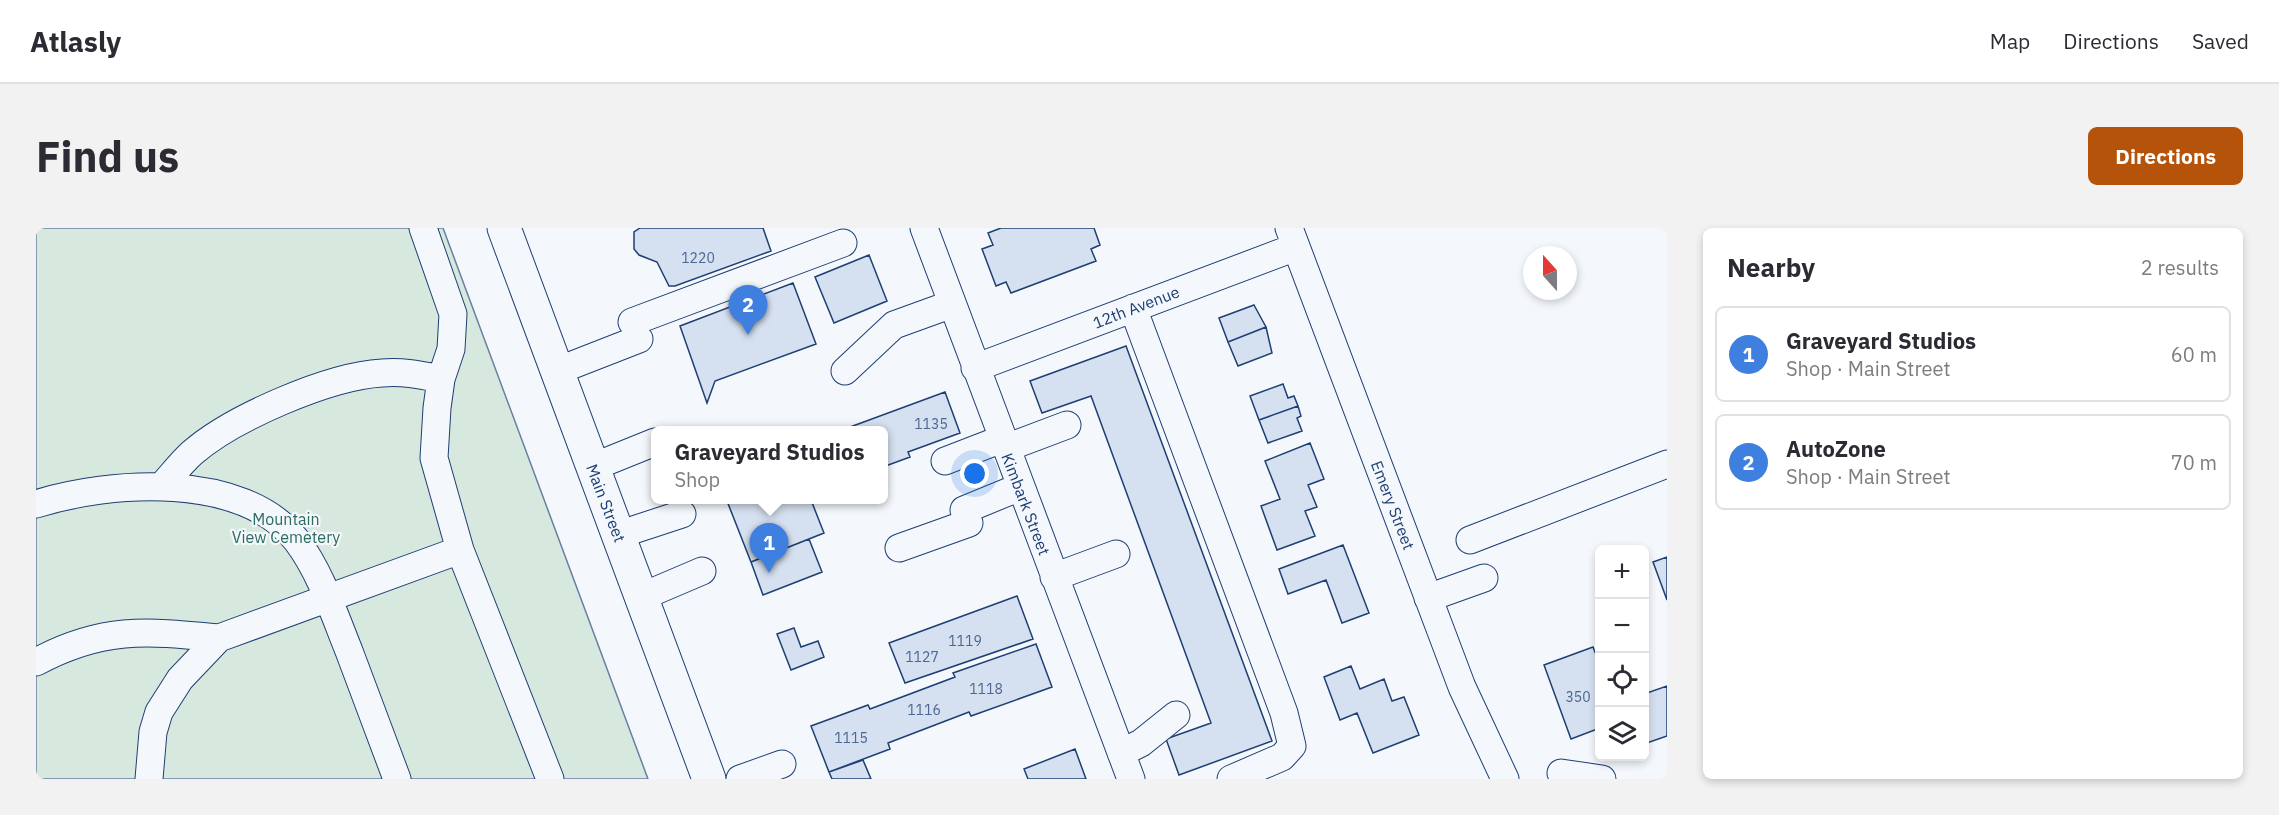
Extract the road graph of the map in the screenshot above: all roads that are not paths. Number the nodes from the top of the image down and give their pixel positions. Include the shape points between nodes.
1 (423, 228) edge
2 (504, 228) edge
3 (924, 228) edge
4 (1293, 237) edge
5 (843, 243) dead end
6 (952, 304) junction
7 (1133, 308) junction
8 (975, 368) junction
9 (557, 370) junction
10 (845, 371) dead end
11 (441, 379) junction
12 (1067, 425) dead end
13 (651, 444) edge
14 (1004, 444) junction
15 (945, 461) dead end
16 (1667, 464) edge
17 (592, 467) junction
18 (160, 487) junction
19 (1020, 487) junction
20 (36, 504) edge
21 (682, 514) dead end
22 (618, 535) junction
23 (1470, 540) dead end
24 (899, 548) dead end
25 (460, 549) junction
26 (1116, 554) dead end
27 (702, 571) dead end
28 (1054, 577) junction
29 (1484, 578) dead end
30 (641, 597) junction
31 (328, 598) junction
32 (1428, 598) junction
33 (219, 638) junction
34 (36, 662) edge
35 (1176, 715) dead end
36 (1121, 753) junction
37 (782, 764) dead end
38 (1561, 773) dead end
39 (149, 779) edge
40 (397, 779) edge
41 (550, 779) edge
42 (709, 779) edge
43 (740, 779) edge
44 (1131, 779) edge
45 (1231, 779) edge
46 (1505, 779) edge
47 (1602, 779) edge

1 - 11 street via 453,314 451,349
2 - 9 highway, Main Street
3 - 6 street, Kimbark Street
4 - 7 street, 12th Avenue
4 - 32 street, Emery Street
5 - 9 street via 636,331
6 - 8 street, Kimbark Street
6 - 10 street via 894,325
7 - 8 street, 12th Avenue
7 - 45 street via 1284,713 1292,746 1282,757
8 - 14 street, Kimbark Street
9 - 17 highway, Main Street
11 - 18 street via 406,372 354,376 330,383 213,438
11 - 25 street via 434,458
12 - 14 street
13 - 17 street
14 - 15 street
14 - 19 street, Kimbark Street
16 - 23 street
17 - 22 highway, Main Street
18 - 20 street via 97,490
18 - 31 street via 196,490 235,500 276,520 296,539
19 - 24 street
19 - 28 street, Kimbark Street
21 - 22 street
22 - 30 highway, Main Street
25 - 31 street
25 - 41 street
26 - 28 street
27 - 30 street
28 - 36 street, Kimbark Street
29 - 32 street
30 - 42 highway, Main Street
31 - 33 street
31 - 40 street
32 - 46 street, Emery Street via 1462,687
33 - 34 street via 155,632 110,634 76,643
33 - 39 street via 187,672 159,712
35 - 36 street via 1141,743
36 - 44 street, Kimbark Street
37 - 43 street
38 - 47 street

